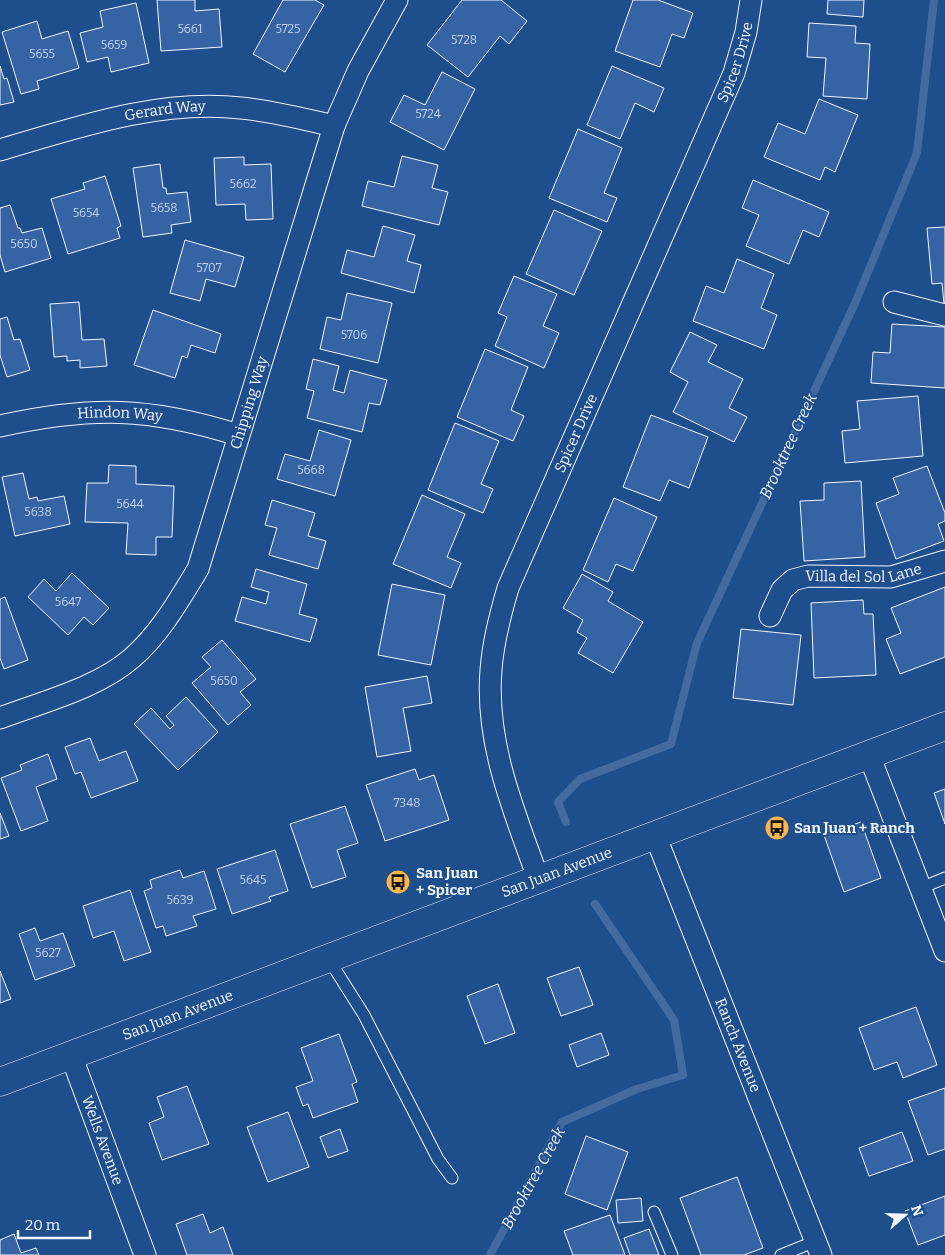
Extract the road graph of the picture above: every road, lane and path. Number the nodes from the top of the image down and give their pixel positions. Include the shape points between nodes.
1 (397, 0) edge
2 (751, 0) edge
3 (334, 126) junction
4 (0, 150) edge
5 (894, 302) dead end
6 (945, 315) edge
7 (0, 426) edge
8 (238, 435) junction
9 (945, 560) edge
10 (770, 616) dead end
11 (0, 718) edge
12 (945, 726) edge
13 (869, 755) junction
14 (654, 835) junction
15 (538, 878) junction
16 (945, 878) edge
17 (921, 888) junction
18 (945, 951) edge
19 (328, 958) junction
20 (71, 1055) junction
21 (0, 1082) edge
22 (452, 1178) dead end
23 (654, 1212) dead end
24 (819, 1248) edge
25 (145, 1255) edge
26 (672, 1255) edge
27 (781, 1255) edge

1 - 3 street, Chipping Way via 358,71
2 - 15 street, Spicer Drive via 734,73 508,588 497,629 491,671 491,713 497,756
3 - 4 street, Gerard Way via 281,113 239,108 185,108 136,112
3 - 8 street, Chipping Way
5 - 6 street
7 - 8 street, Hindon Way via 53,415 98,411 152,414 196,422
8 - 11 street, Chipping Way via 198,570 157,632 131,659 96,680
9 - 10 street, Villa del Sol Lane via 891,577 808,576 793,580 782,590
12 - 13 main road, San Juan Avenue
13 - 14 main road, San Juan Avenue
13 - 17 street
14 - 15 main road, San Juan Avenue
14 - 24 street, Ranch Avenue
15 - 19 main road, San Juan Avenue
16 - 17 lane
17 - 18 street
19 - 20 main road, San Juan Avenue
19 - 22 lane via 364,1014 438,1159
20 - 21 main road, San Juan Avenue
20 - 25 street, Wells Avenue
23 - 26 lane
24 - 27 lane

